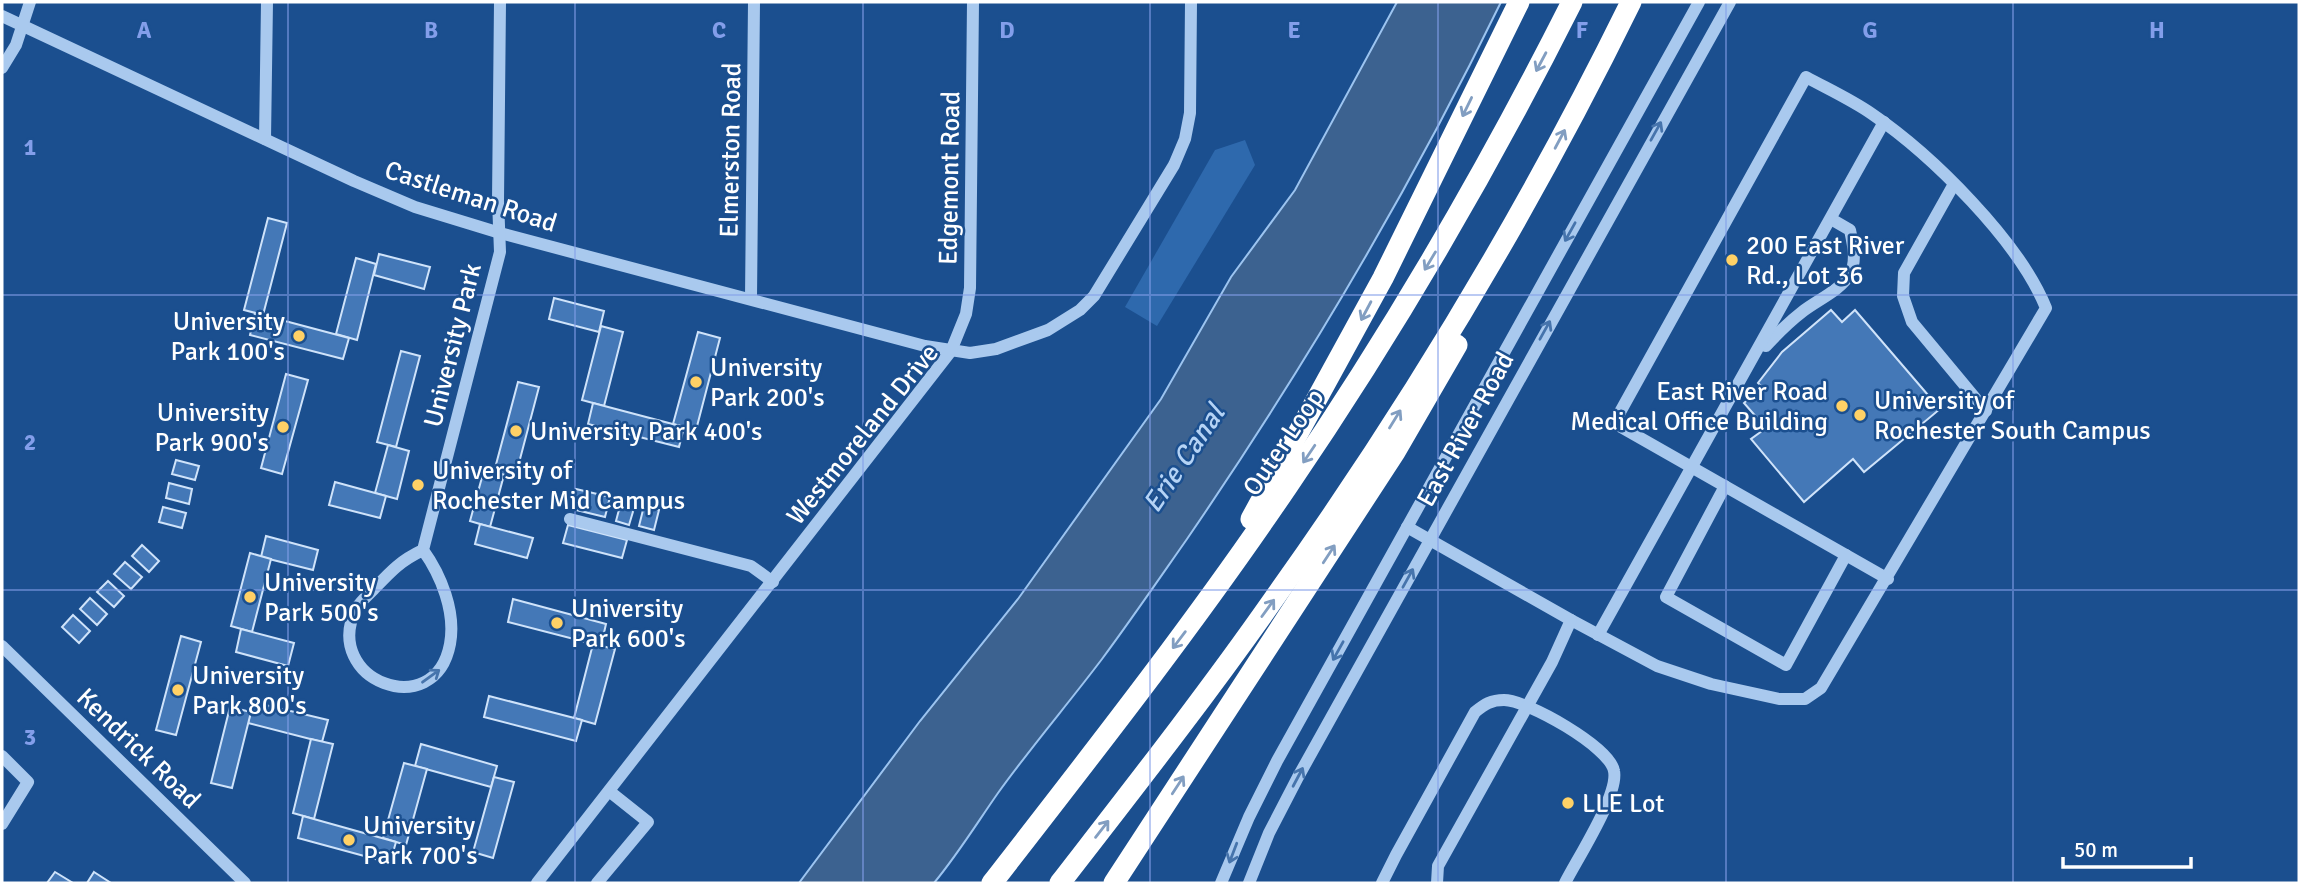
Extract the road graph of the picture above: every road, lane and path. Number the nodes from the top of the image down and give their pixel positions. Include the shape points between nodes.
1 (30, 2) edge
2 (267, 2) edge
3 (500, 2) edge
4 (754, 2) edge
5 (973, 2) edge
6 (1191, 2) edge
7 (1519, 2) edge
8 (1572, 2) edge
9 (1631, 2) edge
10 (1699, 2) edge
11 (1730, 2) edge
12 (2, 16) edge
13 (24, 26) junction
14 (2, 68) edge
15 (1884, 122) junction
16 (265, 139) junction
17 (1541, 174) junction
18 (1954, 184) junction
19 (1831, 219) junction
20 (500, 233) junction
21 (751, 298) junction
22 (951, 352) junction
23 (1748, 368) junction
24 (1986, 411) junction
25 (1692, 467) junction
26 (1725, 486) junction
27 (570, 519) dead end
28 (1407, 527) junction
29 (1430, 540) junction
30 (423, 550) junction
31 (1846, 555) junction
32 (1888, 579) junction
33 (773, 582) junction
34 (1196, 617) junction
35 (1571, 620) junction
36 (1598, 635) junction
37 (2, 646) edge
38 (1526, 706) junction
39 (2, 756) edge
40 (609, 791) junction
41 (2, 824) edge
42 (245, 883) edge
43 (537, 883) edge
44 (597, 883) edge
45 (992, 883) edge
46 (1060, 883) edge
47 (1114, 883) edge
48 (1222, 883) edge
49 (1249, 883) edge
50 (1382, 883) edge
51 (1437, 883) edge
52 (1565, 883) edge

1 - 13 street
2 - 16 street
3 - 20 street, University Park
4 - 21 street, Elmerston Road
5 - 22 street, Edgemont Road via 970,288 966,314
6 - 22 street, Westmoreland Drive via 1190,113 1185,139 1103,284 1080,310 1038,334 996,349
7 -> 34 highway via 1383,278
8 -> 34 highway, Outer Loop via 1468,196 1388,331
17 -> 9 highway
10 -> 28 street, East River Road
29 -> 11 street, East River Road
12 - 13 street, Castleman Road
13 - 14 street
13 - 16 street, Castleman Road
15 - 18 street
15 - 19 street
15 - 25 street via 1806,77 1614,423
16 - 20 street, Castleman Road via 415,207
46 -> 17 highway via 1218,676 1333,513 1446,337
47 -> 17 highway via 1395,453 1472,316
18 - 24 street via 1904,273 1903,296 1913,322
18 - 24 street via 2026,268 2046,308
19 - 23 street
19 - 23 street via 1850,230 1855,250 1850,273 1780,330
20 - 21 street, Castleman Road
20 - 30 street, University Park via 500,252
21 - 22 street, Castleman Road
22 - 33 street, Westmoreland Drive
23 - 25 street
24 - 32 street
25 - 26 street
25 - 36 street
26 - 31 street
26 - 31 street via 1665,597 1786,664
27 - 33 street via 751,566
28 - 29 street
28 -> 48 street, East River Road via 1263,789
29 - 35 street
49 -> 29 street, East River Road via 1293,786
30 -> 30 street via 401,561 357,607 349,629 350,651 369,676 405,689 431,679 441,668 453,628 438,570
31 - 32 street
32 - 36 street via 1821,688 1805,699 1779,699 1712,684 1657,666
33 - 40 street, Westmoreland Drive
34 -> 45 highway, Outer Loop
35 - 36 street
35 - 38 street
37 - 42 street, Kendrick Road
38 - 50 street via 1506,699 1488,702 1475,712
38 - 51 street via 1438,866
38 - 52 street via 1601,750 1615,769 1612,794
39 - 41 street via 28,782
40 - 43 street, Westmoreland Drive
40 - 44 street via 648,822

